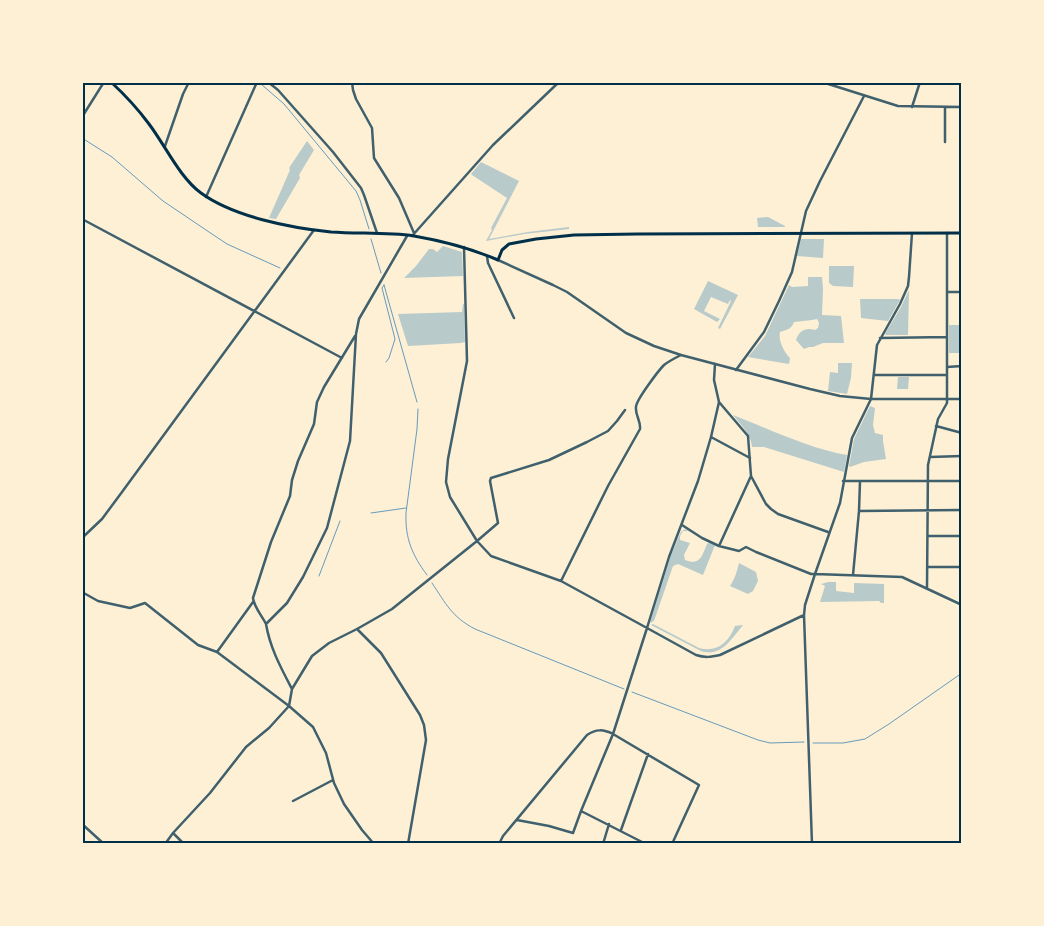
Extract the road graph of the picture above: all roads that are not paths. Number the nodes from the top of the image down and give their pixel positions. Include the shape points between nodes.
1 (104, 82) edge
2 (111, 82) edge
3 (189, 82) edge
4 (257, 82) edge
5 (268, 82) edge
6 (352, 82) edge
7 (559, 82) edge
8 (822, 82) edge
9 (920, 82) edge
10 (864, 96) junction
11 (912, 107) junction
12 (945, 107) junction
13 (962, 107) edge
14 (82, 117) edge
15 (945, 142) dead end
16 (165, 146) junction
17 (206, 197) junction
18 (82, 219) edge
19 (314, 230) junction
20 (912, 233) junction
21 (947, 233) junction
22 (962, 233) edge
23 (378, 234) junction
24 (800, 234) junction
25 (411, 235) junction
26 (464, 247) junction
27 (487, 256) junction
28 (498, 260) junction
29 (947, 292) junction
30 (962, 292) edge
31 (254, 311) junction
32 (514, 318) dead end
33 (356, 334) junction
34 (947, 337) junction
35 (880, 338) junction
36 (681, 355) junction
37 (342, 358) junction
38 (715, 364) junction
39 (962, 366) edge
40 (947, 367) junction
41 (736, 370) junction
42 (874, 375) junction
43 (947, 375) junction
44 (871, 400) junction
45 (947, 400) junction
46 (962, 400) edge
47 (720, 402) junction
48 (625, 410) dead end
49 (936, 426) junction
50 (962, 433) edge
51 (711, 437) junction
52 (930, 456) junction
53 (962, 456) edge
54 (750, 458) junction
55 (751, 476) junction
56 (843, 481) junction
57 (860, 481) junction
58 (928, 481) junction
59 (962, 481) edge
60 (928, 510) junction
61 (962, 510) edge
62 (859, 511) junction
63 (682, 525) junction
64 (829, 533) junction
65 (928, 536) junction
66 (962, 536) edge
67 (82, 538) edge
68 (477, 541) junction
69 (719, 546) junction
70 (928, 567) junction
71 (962, 567) edge
72 (815, 574) junction
73 (853, 576) junction
74 (561, 581) junction
75 (928, 588) junction
76 (82, 592) edge
77 (253, 602) junction
78 (962, 605) edge
79 (804, 615) junction
80 (266, 624) junction
81 (647, 628) junction
82 (357, 629) junction
83 (217, 652) junction
84 (292, 690) junction
85 (289, 706) junction
86 (613, 734) junction
87 (648, 754) junction
88 (333, 780) junction
89 (293, 801) dead end
90 (581, 811) junction
91 (517, 820) junction
92 (82, 824) edge
93 (609, 824) junction
94 (621, 830) junction
95 (173, 833) junction
96 (104, 844) edge
97 (165, 844) edge
98 (184, 844) edge
99 (374, 844) edge
100 (408, 844) edge
101 (499, 844) edge
102 (603, 844) edge
103 (646, 844) edge
104 (672, 844) edge
105 (812, 844) edge

1 - 14 street
2 - 16 main road via 141,113
3 - 16 street
4 - 17 street
5 - 23 street via 308,123 360,186
6 - 25 street via 356,99 372,128 374,158 399,198
7 - 25 street via 493,145
8 - 10 street
9 - 11 street
10 - 11 street
10 - 24 street via 816,189
11 - 12 street
12 - 13 street
12 - 15 street
16 - 17 main road via 191,185
17 - 19 main road via 263,220
18 - 31 street
19 - 23 main road
19 - 31 street
20 - 21 main road
20 - 24 main road
20 - 35 street via 908,286
21 - 22 main road
21 - 29 street
23 - 25 main road
24 - 28 main road via 556,236 509,244
24 - 41 street via 792,272 779,302 764,332
25 - 26 main road
25 - 33 street via 359,319
26 - 27 main road
26 - 68 street via 466,361 446,482 450,497
27 - 28 main road
27 - 32 street
28 - 36 street via 567,292 626,333
29 - 30 street
29 - 34 street
31 - 37 street
31 - 67 street via 102,518
33 - 37 street
33 - 80 street via 350,441 327,528 288,603
34 - 35 street
34 - 40 street
35 - 42 street
36 - 38 street
36 - 74 street via 660,370 637,402 640,430
37 - 77 street via 317,402 314,424 298,461 290,496 271,542
38 - 41 street
38 - 47 street via 714,380
39 - 40 street
40 - 43 street
41 - 44 street via 840,396
42 - 43 street
42 - 44 street
43 - 45 street
44 - 45 street
44 - 56 street via 852,438
45 - 46 street
45 - 49 street
47 - 51 street
47 - 54 street via 748,436
48 - 68 street via 608,431 587,442 549,460 491,478 498,522
49 - 50 street
49 - 52 street
51 - 54 street
51 - 63 street
52 - 53 street
52 - 58 street
54 - 55 street
55 - 64 street via 771,509
55 - 69 street
56 - 57 street
56 - 64 street via 840,503
57 - 58 street
57 - 62 street
58 - 59 street
58 - 60 street
60 - 61 street
60 - 62 street
60 - 65 street
62 - 73 street
63 - 69 street
63 - 81 street
64 - 72 street
65 - 66 street
65 - 70 street
68 - 74 street via 491,556
68 - 82 street via 392,609
69 - 72 street via 739,551 746,547
70 - 71 street
70 - 75 street
72 - 73 street
72 - 79 street
73 - 75 street via 902,577
74 - 81 street
75 - 78 street
76 - 83 street via 98,601 130,608 145,603 198,646
77 - 80 street
77 - 83 street
79 - 81 street via 720,655 704,658
79 - 105 street
80 - 84 street via 278,662
81 - 86 street
82 - 84 street via 312,656
82 - 100 street via 381,653 424,725 426,740
83 - 85 street
84 - 85 street
85 - 88 street via 313,727 326,753
85 - 95 street via 246,747
86 - 87 street
86 - 90 street
86 - 91 street via 595,730 587,735
87 - 94 street
87 - 104 street via 699,785
88 - 89 street
88 - 99 street via 344,804
90 - 91 street via 573,833
90 - 93 street
91 - 101 street
92 - 96 street
93 - 94 street
93 - 102 street
94 - 103 street
95 - 97 street
95 - 98 street

